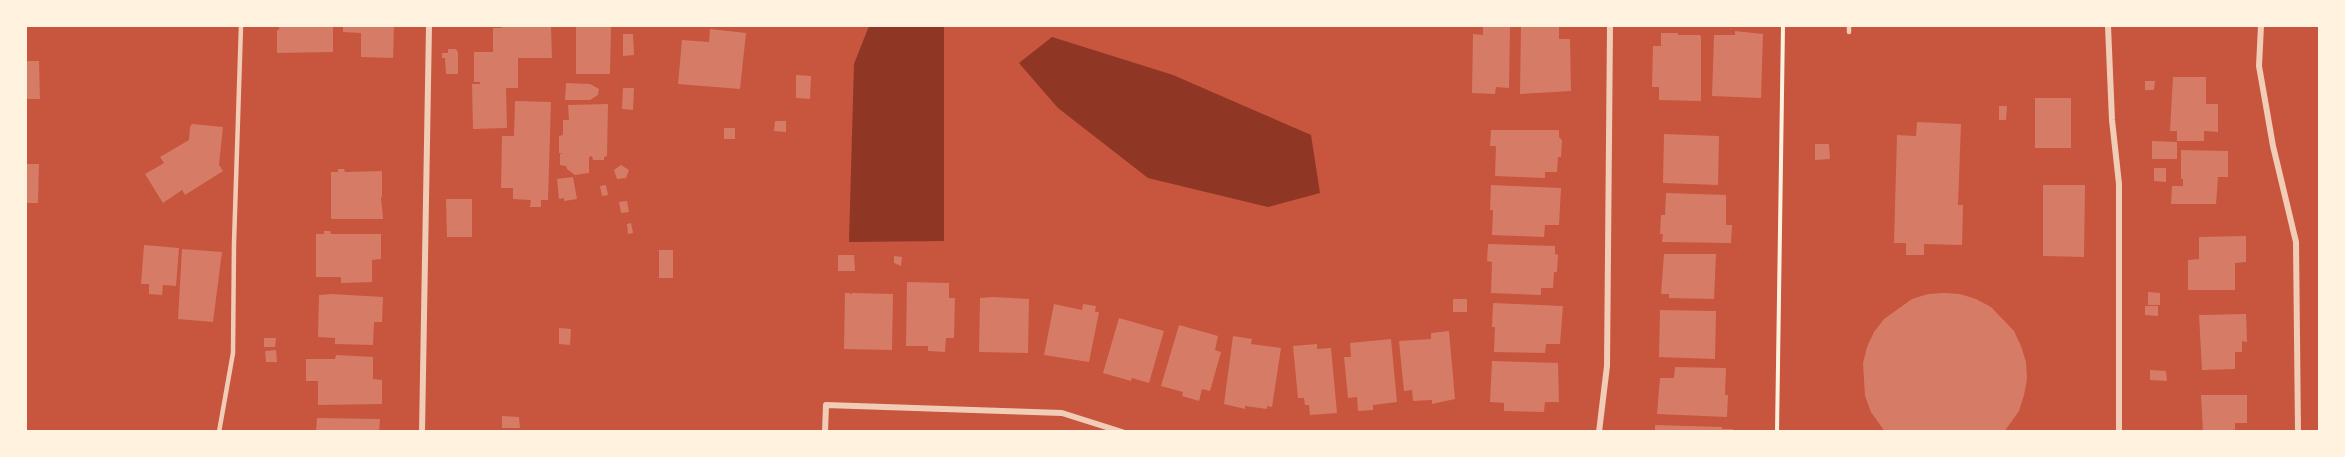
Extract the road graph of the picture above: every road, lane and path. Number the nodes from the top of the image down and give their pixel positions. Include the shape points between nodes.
1 (241, 26) edge
2 (429, 26) edge
3 (1610, 26) edge
4 (1783, 26) edge
5 (1849, 26) edge
6 (2108, 26) edge
7 (2261, 26) edge
8 (1849, 32) dead end
9 (219, 432) edge
10 (422, 432) edge
11 (825, 432) edge
12 (1122, 432) edge
13 (1599, 432) edge
14 (1776, 432) edge
15 (2119, 432) edge
16 (2298, 432) edge

1 - 9 lane via 233,353
2 - 10 street
3 - 13 street via 1607,366
4 - 14 path
5 - 8 lane
6 - 15 street via 2119,184
7 - 16 street via 2259,66 2296,243
11 - 12 street via 826,405 1062,413

